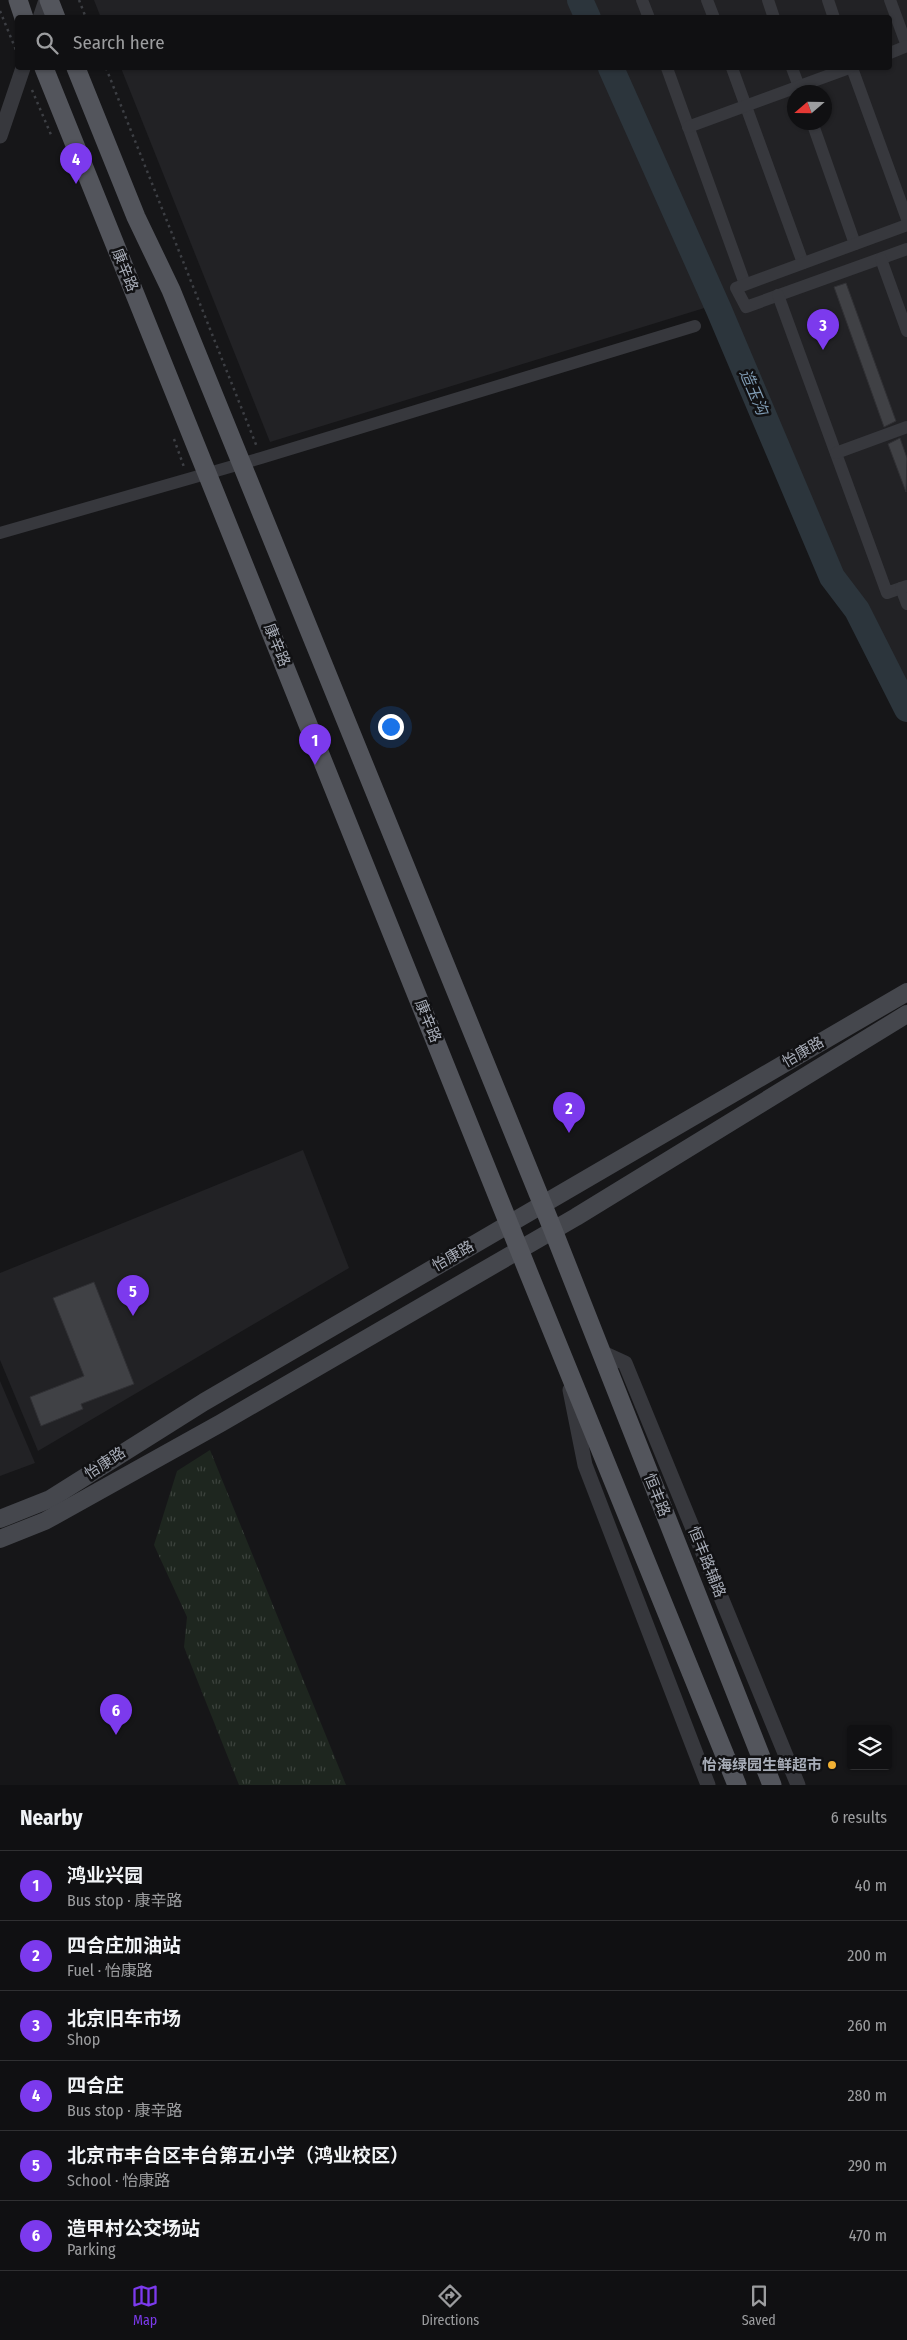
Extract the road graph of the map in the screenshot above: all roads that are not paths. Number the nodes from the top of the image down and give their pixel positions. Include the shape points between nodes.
1 (18, 0) edge
2 (48, 0) edge
3 (642, 0) edge
4 (707, 0) edge
5 (768, 0) edge
6 (828, 0) edge
7 (890, 0) edge
8 (23, 15) edge
9 (41, 15) edge
10 (55, 15) edge
11 (648, 15) edge
12 (713, 15) edge
13 (773, 15) edge
14 (833, 15) edge
15 (907, 46) edge
16 (892, 52) edge
17 (22, 70) edge
18 (45, 70) edge
19 (77, 70) edge
20 (668, 70) edge
21 (733, 70) edge
22 (793, 70) edge
23 (846, 70) edge
24 (852, 70) edge
25 (798, 85) edge
26 (810, 85) edge
27 (787, 93) edge
28 (746, 106) junction
29 (688, 127) junction
30 (815, 130) edge
31 (0, 136) edge
32 (907, 219) edge
33 (907, 225) edge
34 (855, 244) junction
35 (907, 249) edge
36 (881, 258) junction
37 (803, 263) junction
38 (745, 284) junction
39 (778, 295) junction
40 (695, 326) dead end
41 (907, 330) edge
42 (907, 427) edge
43 (836, 453) junction
44 (240, 464) junction
45 (207, 473) junction
46 (0, 533) edge
47 (904, 587) edge
48 (907, 604) edge
49 (907, 992) edge
50 (907, 1014) edge
51 (541, 1204) junction
52 (509, 1223) junction
53 (553, 1230) junction
54 (519, 1249) junction
55 (601, 1352) junction
56 (563, 1354) junction
57 (0, 1519) edge
58 (0, 1539) edge
59 (708, 1785) edge
60 (737, 1785) edge
61 (772, 1785) edge
62 (798, 1785) edge

1 - 8 main road
2 - 9 street
2 - 10 main road
3 - 11 street
4 - 12 street
5 - 13 street
6 - 14 street
7 - 15 street
15 - 16 street
17 - 31 street
18 - 45 main road, 康辛路
19 - 44 main road, 康辛路 via 136,217 171,290
20 - 29 street
21 - 28 street
22 - 25 street
23 - 26 street
24 - 32 street
27 - 28 street
28 - 29 street
28 - 37 street
29 - 38 street
30 - 34 street
33 - 34 street
34 - 37 street
35 - 36 street
36 - 39 street
36 - 41 street
37 - 38 street
38 - 39 street via 736,288 746,307
39 - 43 street
40 - 44 street
42 - 43 street
43 - 47 street via 887,594
44 - 45 street
44 - 51 main road, 康辛路
45 - 46 street
45 - 52 main road, 康辛路
47 - 48 street
49 - 51 main road, 怡康路
50 - 53 main road, 怡康路
51 - 52 main road, 怡康路
51 - 53 main road, 恒丰路
52 - 54 main road
52 - 57 main road, 怡康路 via 204,1402 50,1499
53 - 54 main road, 怡康路
53 - 55 main road, 恒丰路
54 - 56 main road
54 - 58 main road, 怡康路 via 87,1499
55 - 61 main road, 恒丰路
55 - 62 street, 恒丰路辅路 via 625,1363
56 - 59 street via 585,1465
56 - 60 main road

